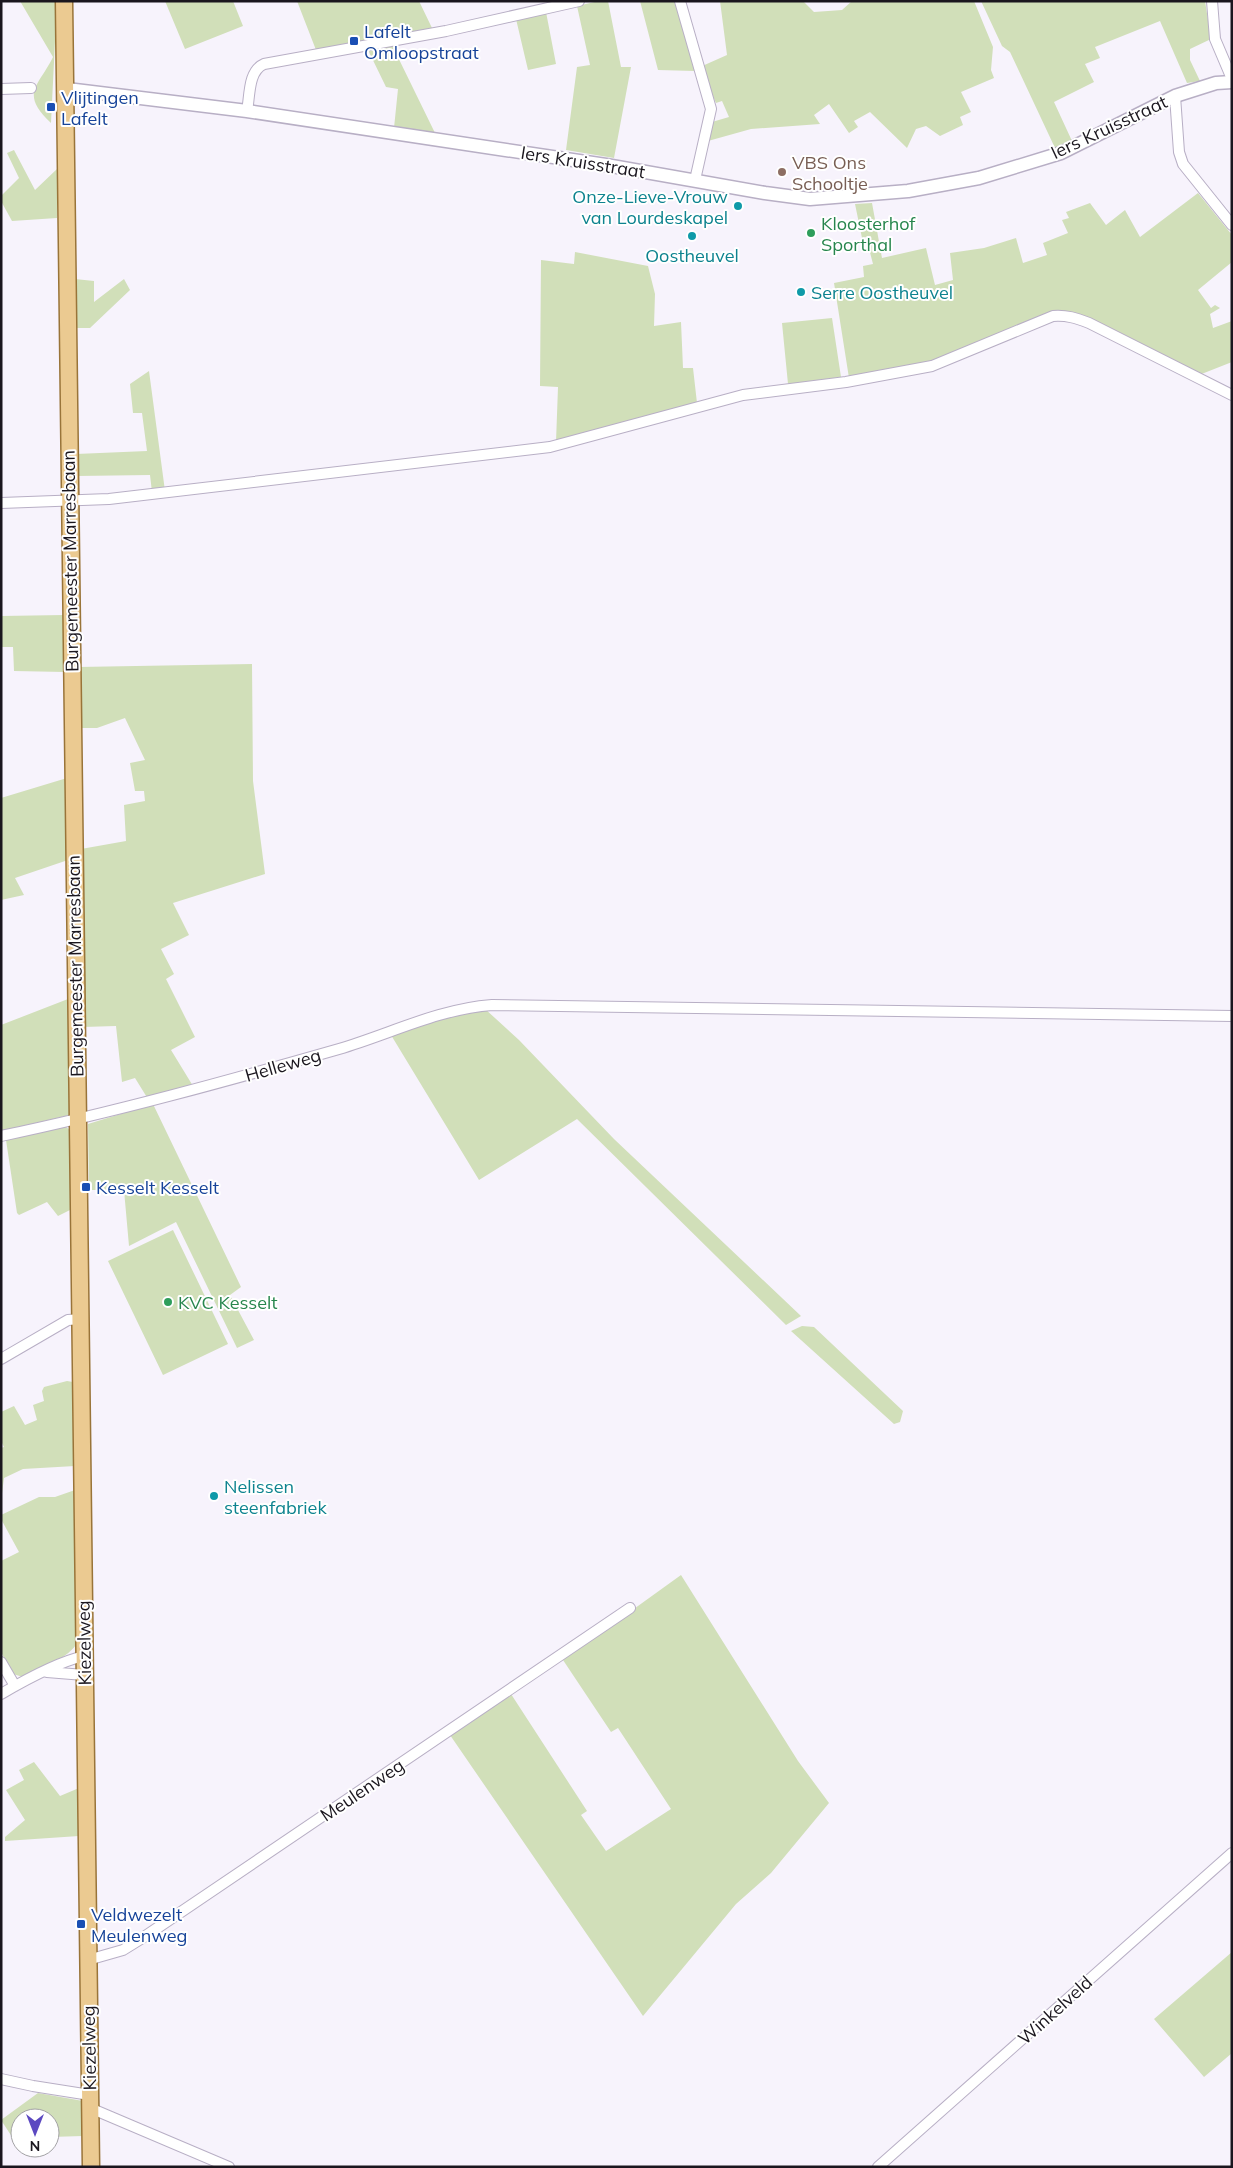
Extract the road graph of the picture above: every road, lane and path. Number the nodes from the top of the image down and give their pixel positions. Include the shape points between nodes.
1 (64, 1) edge
2 (579, 1) edge
3 (680, 1) edge
4 (1212, 1) edge
5 (1232, 80) edge
6 (31, 88) dead end
7 (1, 89) edge
8 (66, 89) junction
9 (1175, 96) junction
10 (247, 111) junction
11 (695, 180) junction
12 (1232, 225) edge
13 (1232, 395) edge
14 (70, 502) junction
15 (1, 503) edge
16 (1232, 1016) edge
17 (78, 1120) junction
18 (1, 1136) edge
19 (80, 1319) junction
20 (1, 1359) edge
21 (630, 1608) dead end
22 (84, 1656) junction
23 (1, 1662) edge
24 (47, 1672) junction
25 (84, 1674) junction
26 (15, 1686) junction
27 (1, 1694) edge
28 (1232, 1853) edge
29 (88, 1960) junction
30 (1, 2079) edge
31 (90, 2102) junction
32 (91, 2167) edge
33 (229, 2167) edge
34 (878, 2167) edge

1 - 8 main road, Burgemeester Marresbaan
2 - 10 street via 446,31 264,64 253,75
3 - 11 street via 711,109
4 - 5 street via 1215,39
5 - 9 street, Iers Kruisstraat
6 - 7 street
8 - 10 street, Iers Kruisstraat
8 - 14 main road, Burgemeester Marresbaan
9 - 11 street, Iers Kruisstraat via 1061,153 979,178 908,191 810,199
9 - 12 street via 1182,164
10 - 11 street, Iers Kruisstraat
13 - 14 street via 1089,323 1061,315 932,366 846,382 743,395 550,447
14 - 15 street
14 - 17 main road, Burgemeester Marresbaan
16 - 17 street, Helleweg via 486,1005 447,1012 342,1048
17 - 18 street, Helleweg
17 - 19 main road, Kiezelweg
19 - 20 street via 68,1320
19 - 22 main road, Kiezelweg
21 - 29 street, Meulenweg via 144,1937 123,1950
22 - 24 street via 56,1665
22 - 25 main road, Kiezelweg
23 - 26 street
24 - 25 street
24 - 26 street
25 - 29 main road, Kiezelweg
26 - 27 street
28 - 34 street, Winkelveld
29 - 31 main road, Kiezelweg
30 - 31 street
31 - 32 main road, Kiezelweg
31 - 33 street

